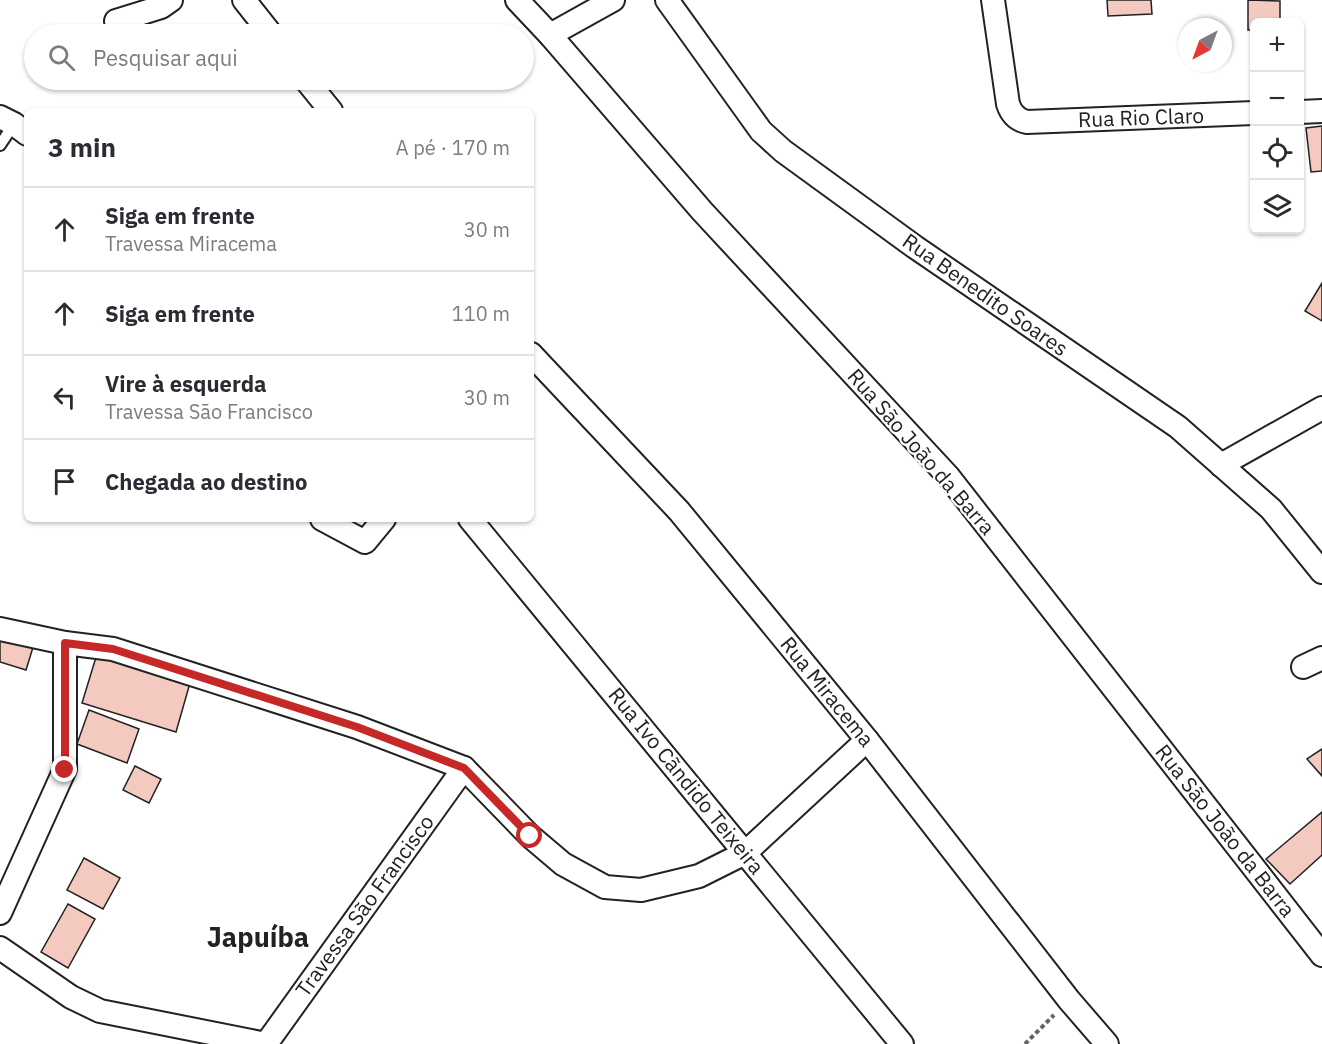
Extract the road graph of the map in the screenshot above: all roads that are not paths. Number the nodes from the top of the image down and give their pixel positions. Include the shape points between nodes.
1 (171, 0) edge
2 (244, 0) edge
3 (517, 0) edge
4 (613, 0) edge
5 (667, 0) edge
6 (993, 0) edge
7 (116, 21) dead end
8 (263, 24) edge
9 (550, 35) junction
10 (314, 90) edge
11 (329, 108) edge
12 (1304, 111) edge
13 (1322, 111) edge
14 (1250, 113) edge
15 (14, 125) edge
16 (0, 145) edge
17 (534, 357) edge
18 (1322, 408) edge
19 (1221, 465) junction
20 (328, 522) edge
21 (382, 522) edge
22 (472, 522) edge
23 (1322, 572) edge
24 (0, 629) edge
25 (65, 643) junction
26 (867, 740) junction
27 (464, 768) junction
28 (745, 853) junction
29 (0, 913) edge
30 (0, 948) edge
31 (1322, 955) edge
32 (267, 1044) edge
33 (902, 1044) edge
34 (1107, 1044) edge

1 - 7 street
2 - 8 street
3 - 9 street, Rua São João da Barra
4 - 9 street
5 - 19 street, Rua Benedito Soares via 761,131 783,151 915,247 1178,427
6 - 14 street, Rua Rio Claro via 1008,104 1017,118 1027,122
9 - 31 street, Rua São João da Barra via 702,211 948,476
10 - 11 street
12 - 13 street
15 - 16 lane
17 - 26 street, Rua Miracema via 679,511
18 - 19 street
19 - 23 street, Rua Benedito Soares via 1271,509
20 - 21 street via 365,542
22 - 28 street, Rua Ivo Cãndido Teixeira
24 - 25 street
25 - 27 street via 113,649 357,727
25 - 29 street via 65,770
26 - 28 street
26 - 34 street, Rua Miracema
27 - 28 street via 563,864 605,887 641,890 687,879
27 - 32 street, Travessa São Francisco
28 - 33 street, Rua Ivo Cãndido Teixeira
30 - 32 street via 71,997 100,1011

